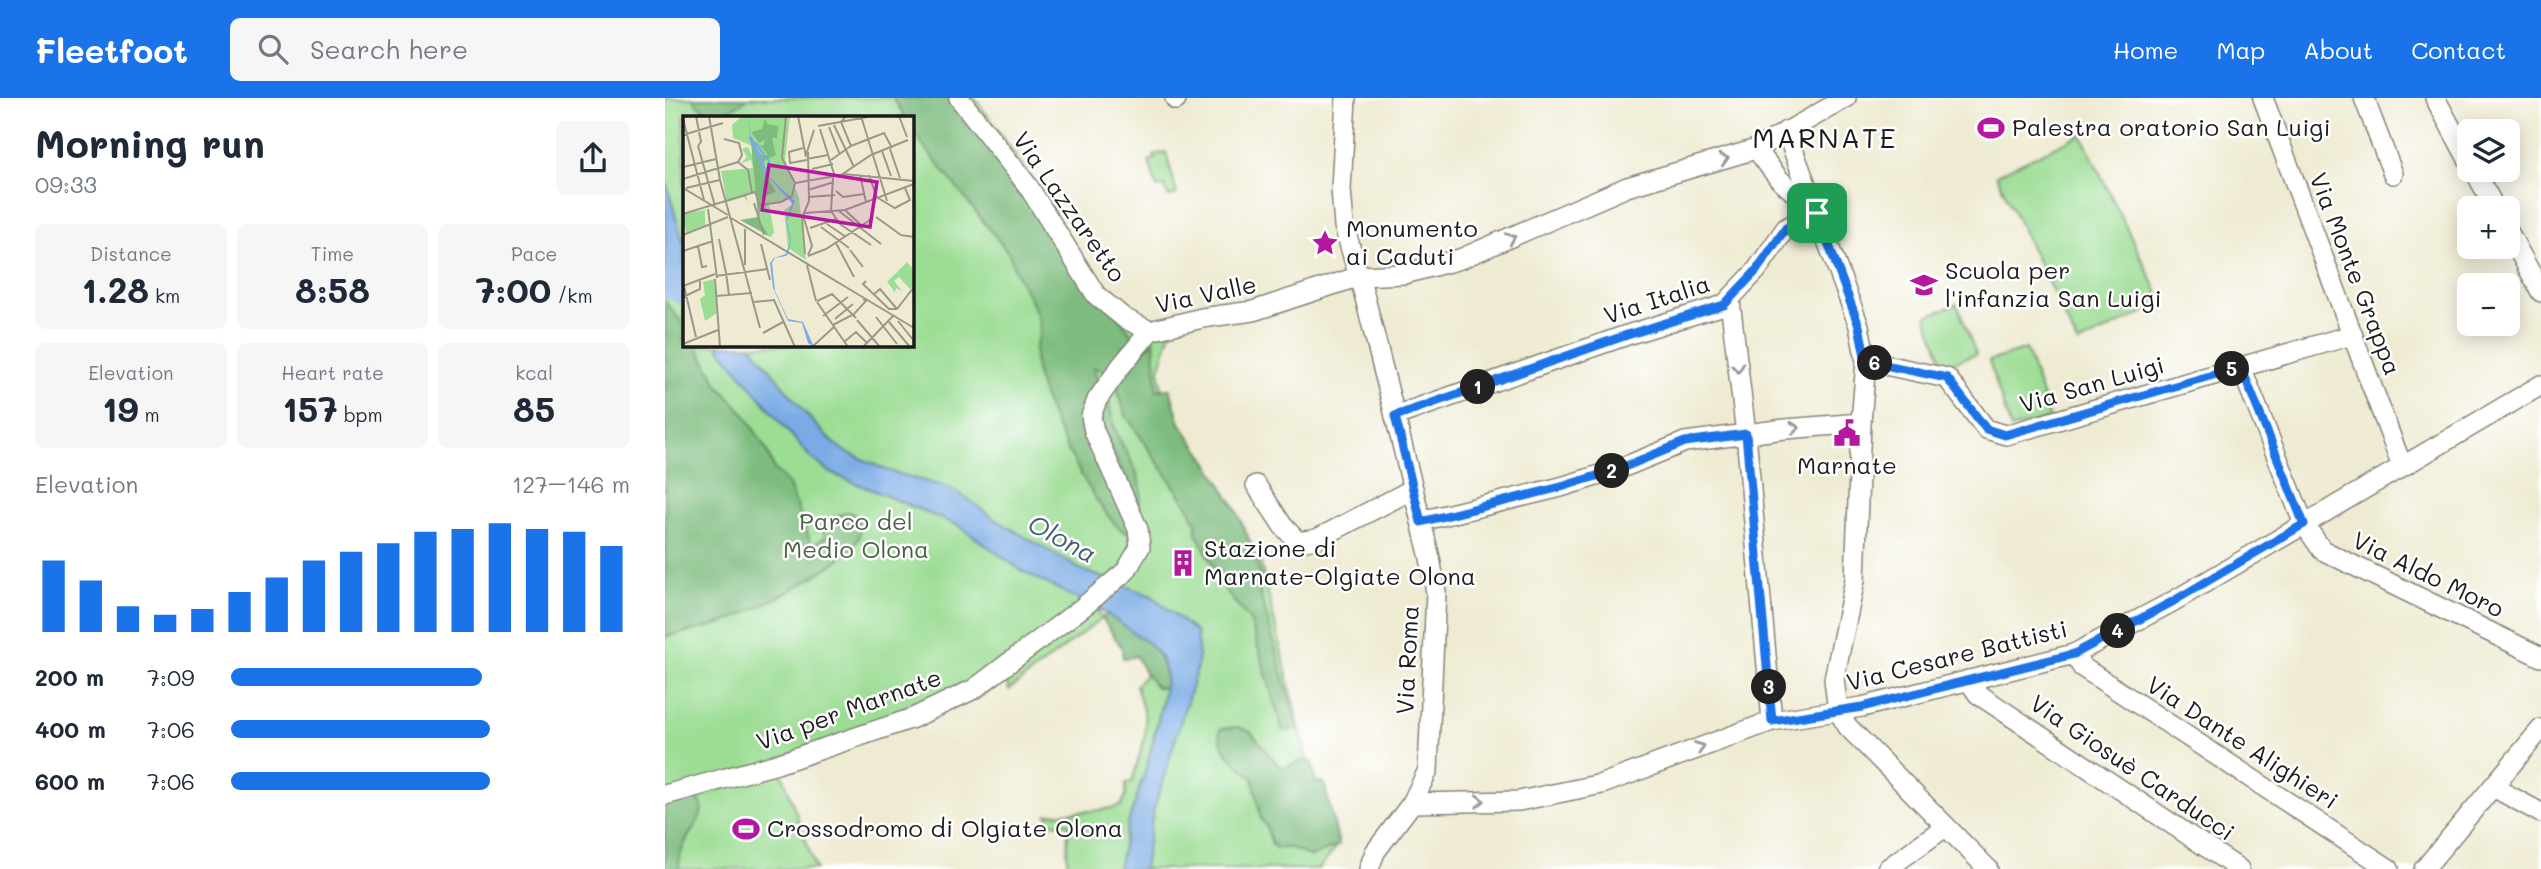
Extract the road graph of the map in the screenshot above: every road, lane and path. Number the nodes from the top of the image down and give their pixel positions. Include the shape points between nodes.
1 (959, 98) edge
2 (1346, 98) edge
3 (1846, 98) edge
4 (2263, 98) edge
5 (2364, 98) edge
6 (2435, 98) edge
7 (1813, 106) edge
8 (1786, 131) junction
9 (2457, 139) edge
10 (1756, 149) junction
11 (1802, 174) junction
12 (2393, 174) dead end
13 (1783, 183) junction
14 (1817, 213) junction
15 (1346, 233) junction
16 (2520, 253) edge
17 (1360, 276) junction
18 (1328, 286) junction
19 (2541, 292) edge
20 (1730, 300) junction
21 (1150, 331) junction
22 (2352, 335) junction
23 (1866, 361) junction
24 (2241, 367) junction
25 (2541, 385) edge
26 (1395, 416) junction
27 (1861, 423) junction
28 (1746, 434) junction
29 (2402, 466) junction
30 (1256, 485) dead end
31 (1413, 489) junction
32 (1421, 522) junction
33 (2304, 524) junction
34 (1103, 590) joint
35 (2074, 654) junction
36 (2541, 657) edge
37 (1968, 680) junction
38 (1838, 711) junction
39 (1772, 721) junction
40 (2541, 729) edge
41 (2493, 787) junction
42 (665, 795) edge
43 (1412, 803) junction
44 (2541, 813) edge
45 (1945, 827) junction
46 (1372, 860) edge
47 (1389, 869) edge
48 (1887, 869) edge
49 (1989, 869) edge
50 (2239, 869) edge
51 (2389, 869) edge
52 (2424, 869) edge

1 - 21 street, Via Lazzaretto via 1028,186 1096,295 1124,318
2 - 15 street via 1341,189
3 - 7 street, Via Valle
4 - 22 street, Via Monte Grappa
5 - 12 street
6 - 9 street
7 - 8 street, Via Valle
8 - 10 street, Via Valle
8 - 11 street
10 - 13 street
17 -> 10 street, Via Valle via 1404,274 1460,259 1627,187
11 - 13 street
11 - 14 street
13 - 14 street
14 - 20 street, Via Italia via 1786,228
14 - 23 street via 1859,326
15 - 17 street, Via Roma
15 - 18 street via 1340,266
16 - 19 street
17 - 18 street, Via Valle
17 - 26 street, Via Roma
18 - 21 street, Via Valle via 1253,311
20 - 26 street, Via Italia via 1710,311
20 -> 28 street
21 - 34 street, Via Valle via 1097,400 1091,416 1140,540 1126,571
22 - 24 street, Via San Luigi
22 - 29 street, Via Monte Grappa
23 - 24 street, Via San Luigi via 1947,378 1986,429 2005,435
23 - 27 street
24 - 33 street, Via Aldo Moro
25 - 29 street, Via Cesare Battisti
26 - 31 street, Via Roma
28 -> 27 street
27 - 38 street via 1855,580 1834,679
28 - 32 street via 1685,442 1561,487
28 - 39 street
29 - 33 street, Via Cesare Battisti
30 - 31 street via 1298,542 1317,539
31 - 32 street, Via Roma
32 - 43 street, Via Roma via 1436,592 1428,770
33 - 35 street, Via Cesare Battisti
33 - 36 street, Via Aldo Moro via 2325,552
34 - 42 street, Via per Marnate via 974,689 913,718 777,764
35 - 37 street, Via Cesare Battisti
35 - 51 street, Via Dante Alighieri via 2082,667
37 - 38 street, Via Cesare Battisti
37 - 50 street, Via Giosuè Carducci via 1978,694
38 - 39 street, Via Cesare Battisti
38 - 45 street
43 -> 39 street, Via Cesare Battisti via 1519,801 1602,784
40 - 41 street
41 - 44 street
41 - 52 street
43 - 46 street, Via Roma
45 - 48 street
45 - 49 street
46 - 47 street

